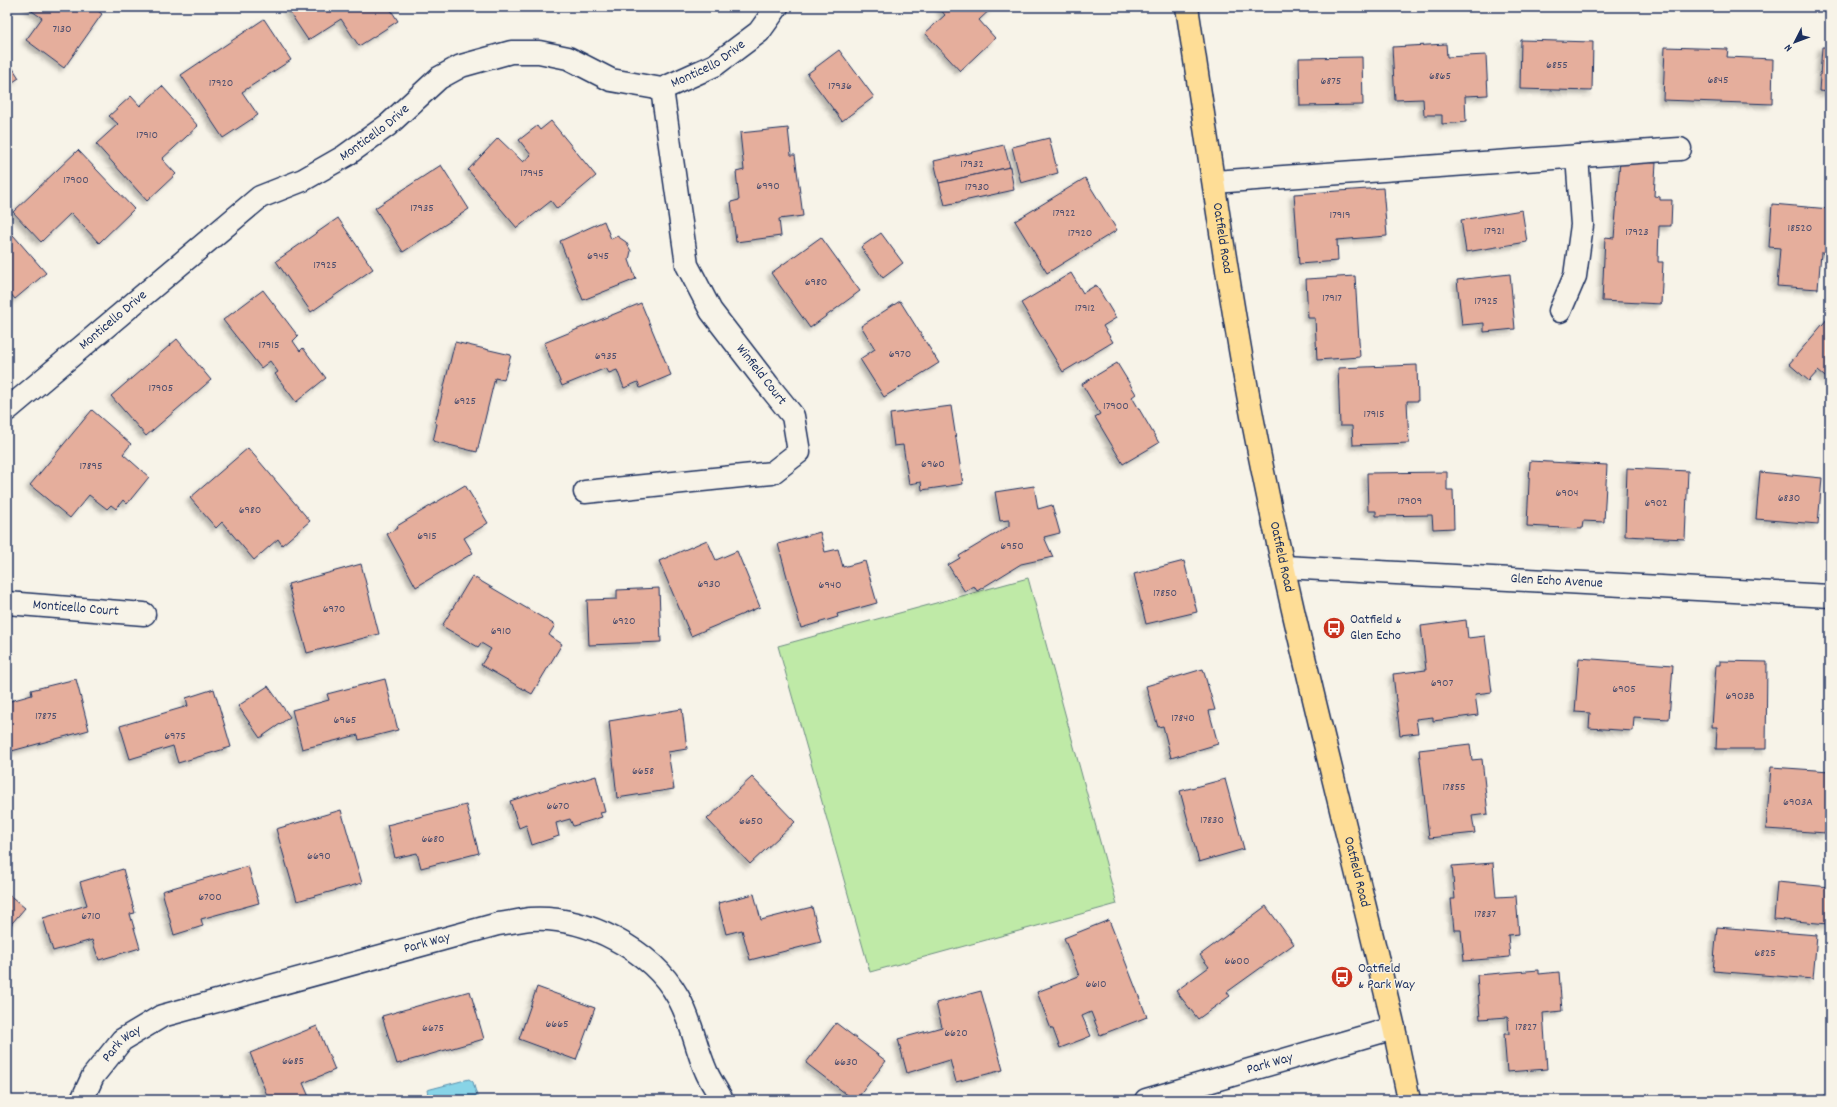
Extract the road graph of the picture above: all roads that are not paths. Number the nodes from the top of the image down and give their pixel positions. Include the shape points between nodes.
1 (777, 7) edge
2 (1187, 7) edge
3 (662, 89) junction
4 (1680, 149) dead end
5 (1577, 156) junction
6 (1214, 182) junction
7 (1560, 311) dead end
8 (7, 410) edge
9 (585, 492) dead end
10 (1284, 566) junction
11 (1830, 596) edge
12 (7, 603) edge
13 (144, 614) dead end
14 (1394, 1028) junction
15 (82, 1100) edge
16 (722, 1100) edge
17 (1146, 1100) edge
18 (1409, 1100) edge

1 - 3 street, Monticello Drive via 760,32 714,65
2 - 6 main road, Oatfield Road
3 - 8 street, Monticello Drive via 611,80 568,58 540,52 511,52 461,66 439,78 388,125 345,156 303,180 260,197
3 - 9 street, Winfield Court via 688,266 711,311 793,416 799,452 772,473
4 - 5 street
5 - 6 street
5 - 7 street via 1582,225 1576,276
6 - 10 main road, Oatfield Road via 1249,401
10 - 11 street, Glen Echo Avenue
10 - 14 main road, Oatfield Road
12 - 13 street, Monticello Court
14 - 17 street, Park Way
14 - 18 main road, Oatfield Road
15 - 16 street, Park Way via 93,1076 122,1040 162,1016 498,924 531,919 562,921 595,929 625,944 654,967 677,996 692,1026 706,1071

